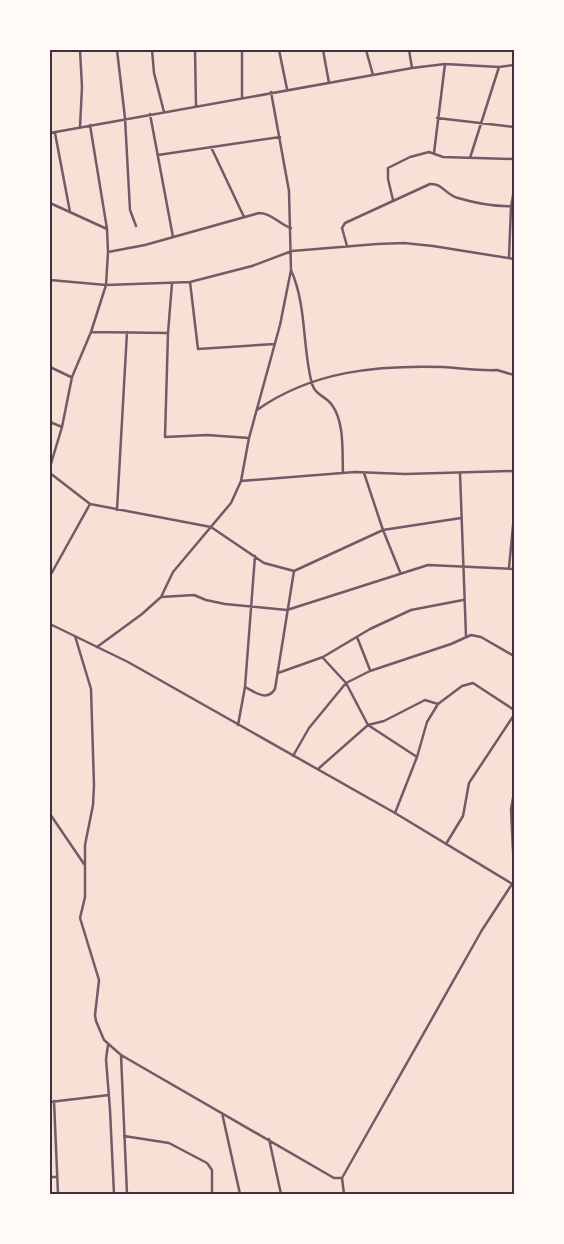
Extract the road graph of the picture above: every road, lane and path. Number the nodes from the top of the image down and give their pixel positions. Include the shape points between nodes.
1 (80, 50) edge
2 (117, 50) edge
3 (152, 50) edge
4 (195, 50) edge
5 (242, 50) edge
6 (279, 50) edge
7 (323, 50) edge
8 (366, 50) edge
9 (409, 50) edge
10 (445, 64) junction
11 (514, 65) edge
12 (499, 67) junction
13 (412, 68) junction
14 (373, 75) junction
15 (329, 83) junction
16 (286, 90) junction
17 (271, 92) junction
18 (242, 97) junction
19 (196, 106) junction
20 (164, 112) junction
21 (150, 114) junction
22 (125, 118) junction
23 (437, 118) junction
24 (481, 122) junction
25 (90, 125) junction
26 (80, 127) junction
27 (514, 127) edge
28 (55, 132) junction
29 (50, 133) edge
30 (280, 137) junction
31 (211, 147) junction
32 (434, 153) junction
33 (158, 155) junction
34 (470, 158) junction
35 (514, 159) edge
36 (514, 190) edge
37 (394, 200) junction
38 (50, 202) edge
39 (512, 207) edge
40 (70, 212) junction
41 (244, 217) junction
42 (136, 226) dead end
43 (291, 228) junction
44 (107, 229) junction
45 (173, 237) junction
46 (348, 247) junction
47 (292, 251) junction
48 (108, 252) junction
49 (509, 257) junction
50 (514, 259) edge
51 (291, 270) junction
52 (50, 280) edge
53 (172, 282) junction
54 (190, 282) junction
55 (106, 285) junction
56 (91, 332) junction
57 (127, 332) junction
58 (168, 333) junction
59 (275, 344) junction
60 (50, 366) edge
61 (514, 375) edge
62 (72, 377) junction
63 (312, 384) junction
64 (256, 411) junction
65 (50, 422) edge
66 (62, 427) junction
67 (249, 438) junction
68 (50, 467) edge
69 (514, 471) edge
70 (50, 473) edge
71 (343, 473) junction
72 (364, 473) junction
73 (460, 473) junction
74 (241, 481) junction
75 (90, 504) junction
76 (117, 510) junction
77 (514, 515) edge
78 (462, 518) junction
79 (211, 526) junction
80 (383, 530) junction
81 (254, 556) junction
82 (462, 565) junction
83 (509, 568) junction
84 (514, 569) edge
85 (294, 571) junction
86 (400, 572) junction
87 (50, 576) edge
88 (161, 597) junction
89 (463, 600) junction
90 (249, 607) junction
91 (287, 610) junction
92 (50, 624) edge
93 (75, 636) junction
94 (466, 636) junction
95 (357, 637) junction
96 (97, 647) junction
97 (514, 656) edge
98 (323, 658) junction
99 (370, 671) junction
100 (278, 673) junction
101 (346, 683) junction
102 (245, 687) junction
103 (438, 704) junction
104 (514, 710) edge
105 (514, 715) edge
106 (238, 725) junction
107 (368, 725) junction
108 (293, 756) junction
109 (417, 758) junction
110 (318, 770) junction
111 (514, 793) edge
112 (395, 813) junction
113 (50, 814) edge
114 (445, 845) junction
115 (85, 865) junction
116 (514, 871) edge
117 (514, 881) edge
118 (512, 884) edge
119 (108, 1045) junction
120 (121, 1055) junction
121 (109, 1095) junction
122 (52, 1101) edge
123 (222, 1112) junction
124 (124, 1136) junction
125 (268, 1139) junction
126 (56, 1176) junction
127 (50, 1177) edge
128 (342, 1178) junction
129 (58, 1194) edge
130 (114, 1194) edge
131 (127, 1194) edge
132 (212, 1194) edge
133 (240, 1194) edge
134 (280, 1194) edge
135 (344, 1194) edge

1 - 26 street
2 - 22 street
3 - 20 street
4 - 19 street
5 - 18 street
6 - 16 street
7 - 15 street
8 - 14 street
9 - 13 street
10 - 12 street
10 - 13 street
10 - 23 street
11 - 12 street
12 - 24 street
13 - 14 street
14 - 15 street
15 - 16 street
16 - 17 street
17 - 18 street
17 - 30 street
18 - 19 street
19 - 20 street
20 - 21 street
21 - 22 street
21 - 33 street
22 - 25 street
22 - 42 street via 130,210
23 - 24 street
23 - 32 street
24 - 27 street
24 - 34 street
25 - 26 street
25 - 44 street
26 - 28 street
28 - 29 street
28 - 40 street
30 - 31 street
30 - 43 street
31 - 33 street
31 - 41 street
32 - 34 street via 442,157
32 - 37 street via 410,157 388,168
33 - 45 street
34 - 35 street
36 - 39 street
37 - 39 street via 436,183 456,198
37 - 46 street via 343,225
38 - 40 street
39 - 49 street
40 - 44 street
41 - 43 street via 264,213 280,225
41 - 45 street
43 - 47 street
44 - 48 street
45 - 48 street
46 - 47 street
46 - 49 street via 404,243
47 - 51 street
47 - 54 street via 252,266
48 - 55 street
49 - 50 street
51 - 59 street
51 - 63 street via 303,317
52 - 55 street
53 - 54 street
53 - 55 street
53 - 58 street
54 - 59 street via 198,349
55 - 56 street
56 - 57 street
56 - 62 street
57 - 58 street
57 - 76 street
58 - 67 street via 165,436 207,434
59 - 64 street
60 - 62 street
61 - 63 street via 497,370 389,366 358,370
62 - 66 street
63 - 64 street via 286,391
63 - 71 street via 318,395 336,412
64 - 67 street
65 - 66 street
66 - 68 street
67 - 74 street
69 - 73 street
70 - 75 street
71 - 72 street
71 - 74 street
72 - 73 street
72 - 80 street
73 - 78 street
74 - 79 street via 231,503
75 - 76 street
75 - 87 street
76 - 79 street
77 - 83 street
78 - 80 street
78 - 82 street
79 - 81 street
79 - 88 street via 173,572
80 - 85 street
80 - 86 street
81 - 85 street via 273,567
81 - 90 street
82 - 83 street
82 - 86 street via 428,564
82 - 89 street
83 - 84 street
85 - 91 street
86 - 91 street
88 - 90 street via 194,594 206,600
88 - 96 street
89 - 94 street
89 - 95 street via 411,610 377,624
90 - 91 street
90 - 102 street
91 - 100 street
92 - 93 street
93 - 96 street
93 - 115 street via 92,699 94,785
94 - 97 street via 481,637
94 - 99 street
95 - 98 street
95 - 99 street
96 - 106 street
98 - 100 street
98 - 101 street
99 - 101 street
100 - 102 street via 275,689 268,696
101 - 107 street
101 - 108 street via 309,728
102 - 106 street
103 - 104 street via 462,686 473,683
103 - 107 street via 425,700 384,721
103 - 109 street via 427,722
105 - 114 street via 469,783 463,816
106 - 108 street
107 - 109 street
107 - 110 street
108 - 110 street
109 - 112 street
110 - 112 street
111 - 116 street via 511,809
112 - 114 street
113 - 115 street
114 - 118 street
115 - 119 street via 85,897 80,918 99,980 95,1015
117 - 118 street
118 - 128 street via 482,930
119 - 120 street
119 - 121 street
120 - 123 street
120 - 124 street
121 - 122 street
121 - 130 street
122 - 126 street
123 - 125 street
123 - 133 street
124 - 131 street
124 - 132 street via 169,1142 207,1162 212,1170
125 - 128 street via 334,1178
125 - 134 street
126 - 127 street
126 - 129 street
128 - 135 street

